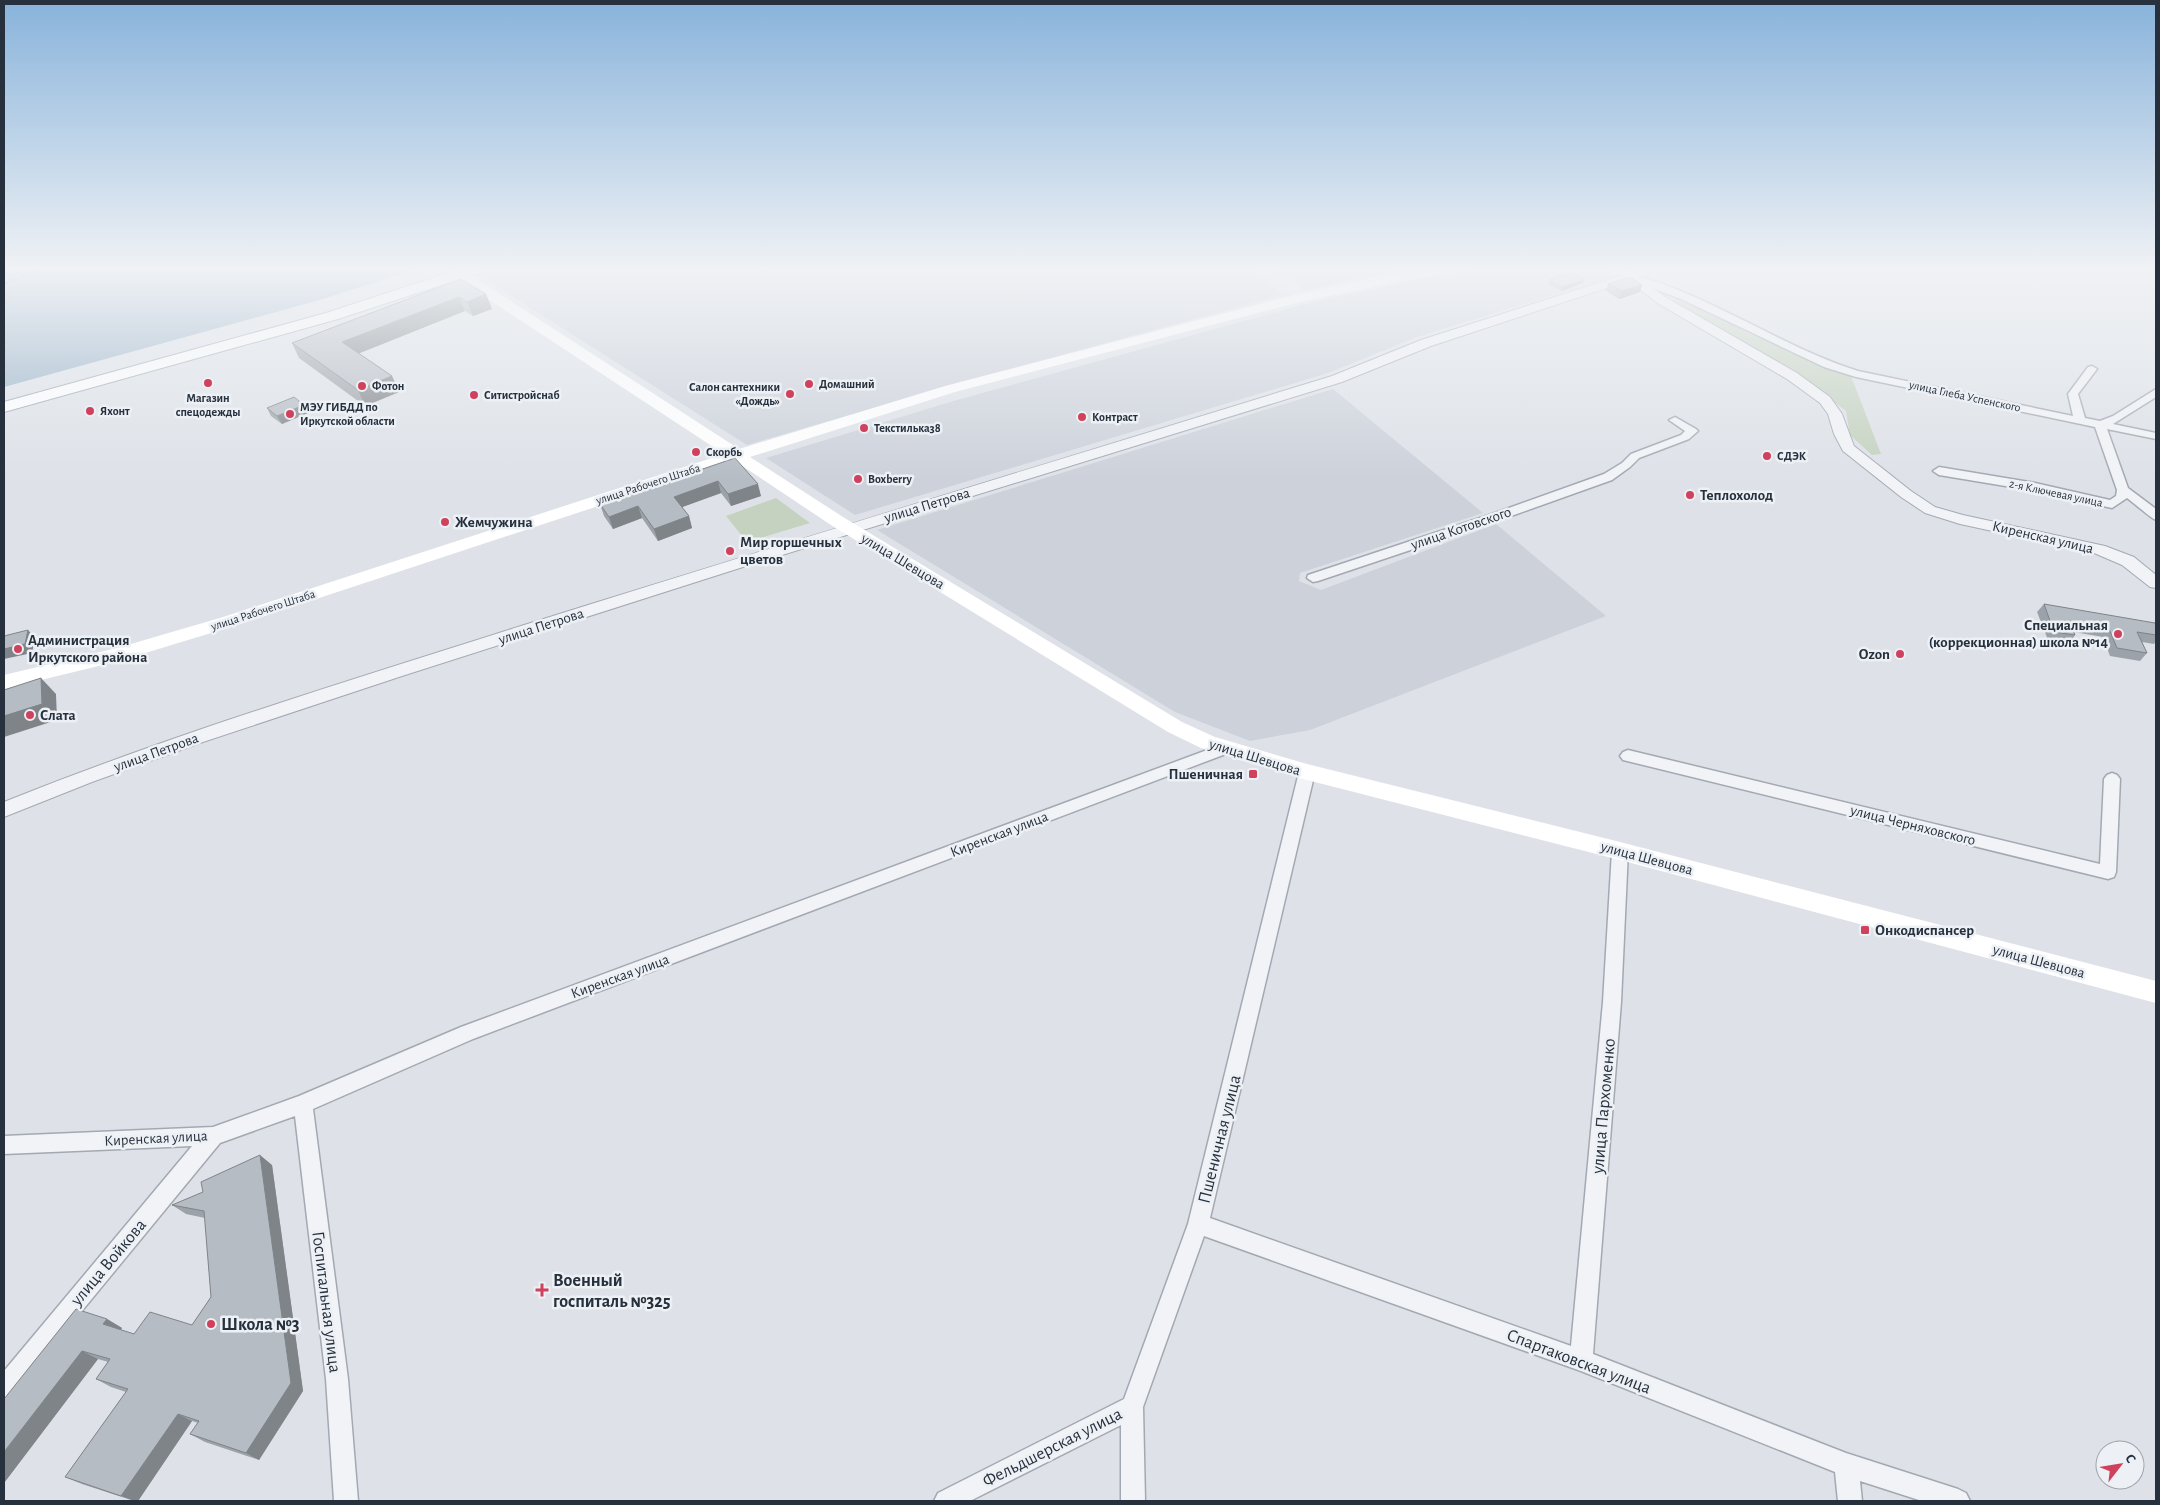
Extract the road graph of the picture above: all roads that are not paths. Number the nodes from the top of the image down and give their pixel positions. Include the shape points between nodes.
1 (232, 339) edge
2 (250, 339) edge
3 (560, 339) edge
4 (1141, 339) edge
5 (1438, 339) edge
6 (1729, 339) edge
7 (1772, 339) edge
8 (2092, 369) dead end
9 (2156, 392) edge
10 (4, 402) edge
11 (4, 407) edge
12 (1675, 420) dead end
13 (2080, 420) junction
14 (2100, 425) junction
15 (2156, 436) edge
16 (738, 455) junction
17 (1939, 472) dead end
18 (2123, 490) junction
19 (2156, 516) edge
20 (849, 529) junction
21 (1313, 578) dead end
22 (2156, 583) edge
23 (4, 682) edge
24 (1226, 748) junction
25 (1628, 756) dead end
26 (1307, 772) junction
27 (2112, 779) dead end
28 (4, 810) edge
29 (1620, 851) junction
30 (2156, 992) edge
31 (302, 1104) junction
32 (213, 1136) junction
33 (4, 1145) edge
34 (1198, 1224) junction
35 (1581, 1360) junction
36 (4, 1388) edge
37 (1132, 1407) junction
38 (1846, 1465) junction
39 (346, 1501) edge
40 (946, 1501) edge
41 (1134, 1501) edge
42 (1850, 1501) edge
43 (1958, 1501) edge

1 - 10 main road
2 - 11 main road
3 - 16 main road, улица Шевцова
4 - 16 main road, улица Рабочего Штаба via 950,389
5 - 20 street, улица Петрова via 1337,379
6 - 22 street, Киренская улица via 1792,376 1825,400 1836,414 1848,448 1924,507 1960,519 2099,549 2128,561
7 - 13 street, улица Глеба Успенского via 1856,374
8 - 13 street via 2073,394
9 - 14 street via 2117,418
12 - 21 street, улица Котовского via 1692,431 1685,437 1635,456 1608,477
13 - 14 street, улица Глеба Успенского
14 - 15 street, улица Глеба Успенского
14 - 18 street
16 - 20 main road, улица Шевцова
16 - 23 main road, улица Рабочего Штаба via 228,622 119,654
17 - 18 street, 2-я Ключевая улица via 2035,487 2099,503 2112,504 2122,497
18 - 19 street, 2-я Ключевая улица
20 - 24 main road, улица Шевцова via 1175,727
20 - 28 street, улица Петрова via 196,737
24 - 26 main road, улица Шевцова
24 - 31 street, Киренская улица via 467,1032
25 - 27 street, улица Черняховского via 2108,872
26 - 29 main road, улица Шевцова
26 - 34 street, Пшеничная улица
29 - 30 main road, улица Шевцова
29 - 35 street, улица Пархоменко via 1612,1002
31 - 32 street, Киренская улица
31 - 39 street, Госпитальная улица via 337,1380
32 - 33 street, Киренская улица
32 - 36 street, улица Войкова
34 - 35 street, Спартаковская улица
34 - 37 street, Пшеничная улица
35 - 38 street, Спартаковская улица
37 - 40 street, Фельдшерская улица
37 - 41 street, Пшеничная улица
38 - 42 street
38 - 43 street, Спартаковская улица

